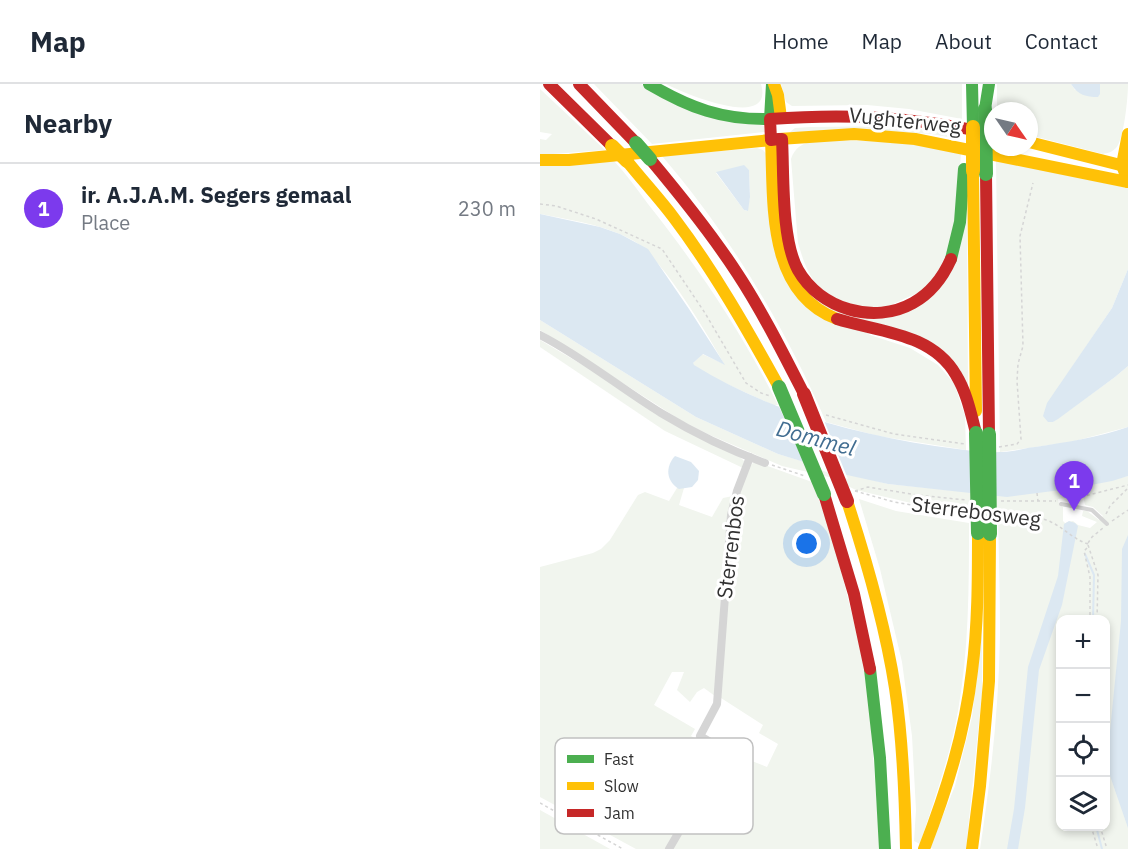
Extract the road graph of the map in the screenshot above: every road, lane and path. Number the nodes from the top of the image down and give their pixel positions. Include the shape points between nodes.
1 (549, 84) edge
2 (579, 84) edge
3 (649, 84) edge
4 (773, 84) edge
5 (972, 84) edge
6 (987, 84) edge
7 (979, 108) junction
8 (775, 119) junction
9 (984, 132) edge
10 (1128, 134) edge
11 (776, 140) junction
12 (1038, 144) edge
13 (540, 160) edge
14 (1125, 166) edge
15 (974, 171) junction
16 (1128, 182) edge
17 (1033, 183) dead end
18 (540, 204) edge
19 (540, 335) edge
20 (775, 392) junction
21 (818, 412) dead end
22 (983, 440) junction
23 (750, 458) junction
24 (765, 463) joint
25 (813, 479) dead end
26 (1128, 486) edge
27 (1072, 488) dead end
28 (1036, 493) dead end
29 (851, 496) junction
30 (1081, 497) dead end
31 (1074, 498) dead end
32 (966, 500) dead end
33 (1000, 501) dead end
34 (1038, 502) junction
35 (1060, 502) joint
36 (973, 515) dead end
37 (1003, 518) dead end
38 (1103, 520) junction
39 (1107, 524) dead end
40 (984, 534) junction
41 (1088, 548) junction
42 (1090, 615) edge
43 (1098, 615) edge
44 (703, 738) edge
45 (540, 803) edge
46 (555, 811) edge
47 (1093, 831) edge
48 (1102, 831) edge
49 (596, 834) edge
50 (678, 834) edge
51 (623, 849) edge
52 (669, 849) edge
53 (885, 849) edge
54 (906, 849) edge
55 (924, 849) edge
56 (972, 849) edge
57 (1098, 849) edge
58 (1107, 849) edge

1 - 20 main road, bridge via 627,161 672,216 744,324
2 - 29 main road, bridge via 650,159 727,258 780,347
3 - 8 main road, Vughterweg via 705,113 733,119
4 - 8 main road via 770,94
5 - 7 main road
6 - 7 main road
7 - 15 main road, bridge
7 - 15 main road, bridge via 973,127
8 - 9 main road, Vughterweg via 890,116
8 - 11 main road
10 - 14 main road
11 - 13 main road, Vughterweg
11 - 15 main road via 789,240 798,270 819,295 861,314 901,309 922,298 938,282 951,260
11 - 16 main road, Vughterweg via 854,134 915,139
11 - 22 main road via 778,241 784,265 801,295 832,318 910,338 935,352 961,383
12 - 14 main road
14 - 16 main road
15 - 22 main road
17 - 22 path via 1020,236 1023,346 1017,381 1021,439 1010,446
18 - 20 path via 596,219 662,249 746,383 761,393
19 - 23 street via 660,412
20 - 53 main road, bridge via 824,494 858,609 880,739
21 - 22 path via 894,434
22 - 40 main road, bridge
23 - 24 street
23 - 44 street, Sterrenbos via 731,515 717,704 700,736
24 - 25 path
26 - 30 path
26 - 38 path
27 - 31 path
28 - 34 path
29 - 32 path via 868,487
29 - 36 path, Sterrebosweg
29 - 54 main road via 895,687
33 - 34 path
34 - 35 path
35 - 38 lane via 1092,510
37 - 41 path, Sterrebosweg via 1050,522 1088,544
38 - 39 lane
40 - 55 main road via 964,720 950,777
40 - 56 main road via 989,681
41 - 42 path via 1083,555 1090,577
41 - 43 path via 1098,575
45 - 46 path
47 - 57 path
48 - 58 path
49 - 51 path
50 - 52 street, Sterrenbos

